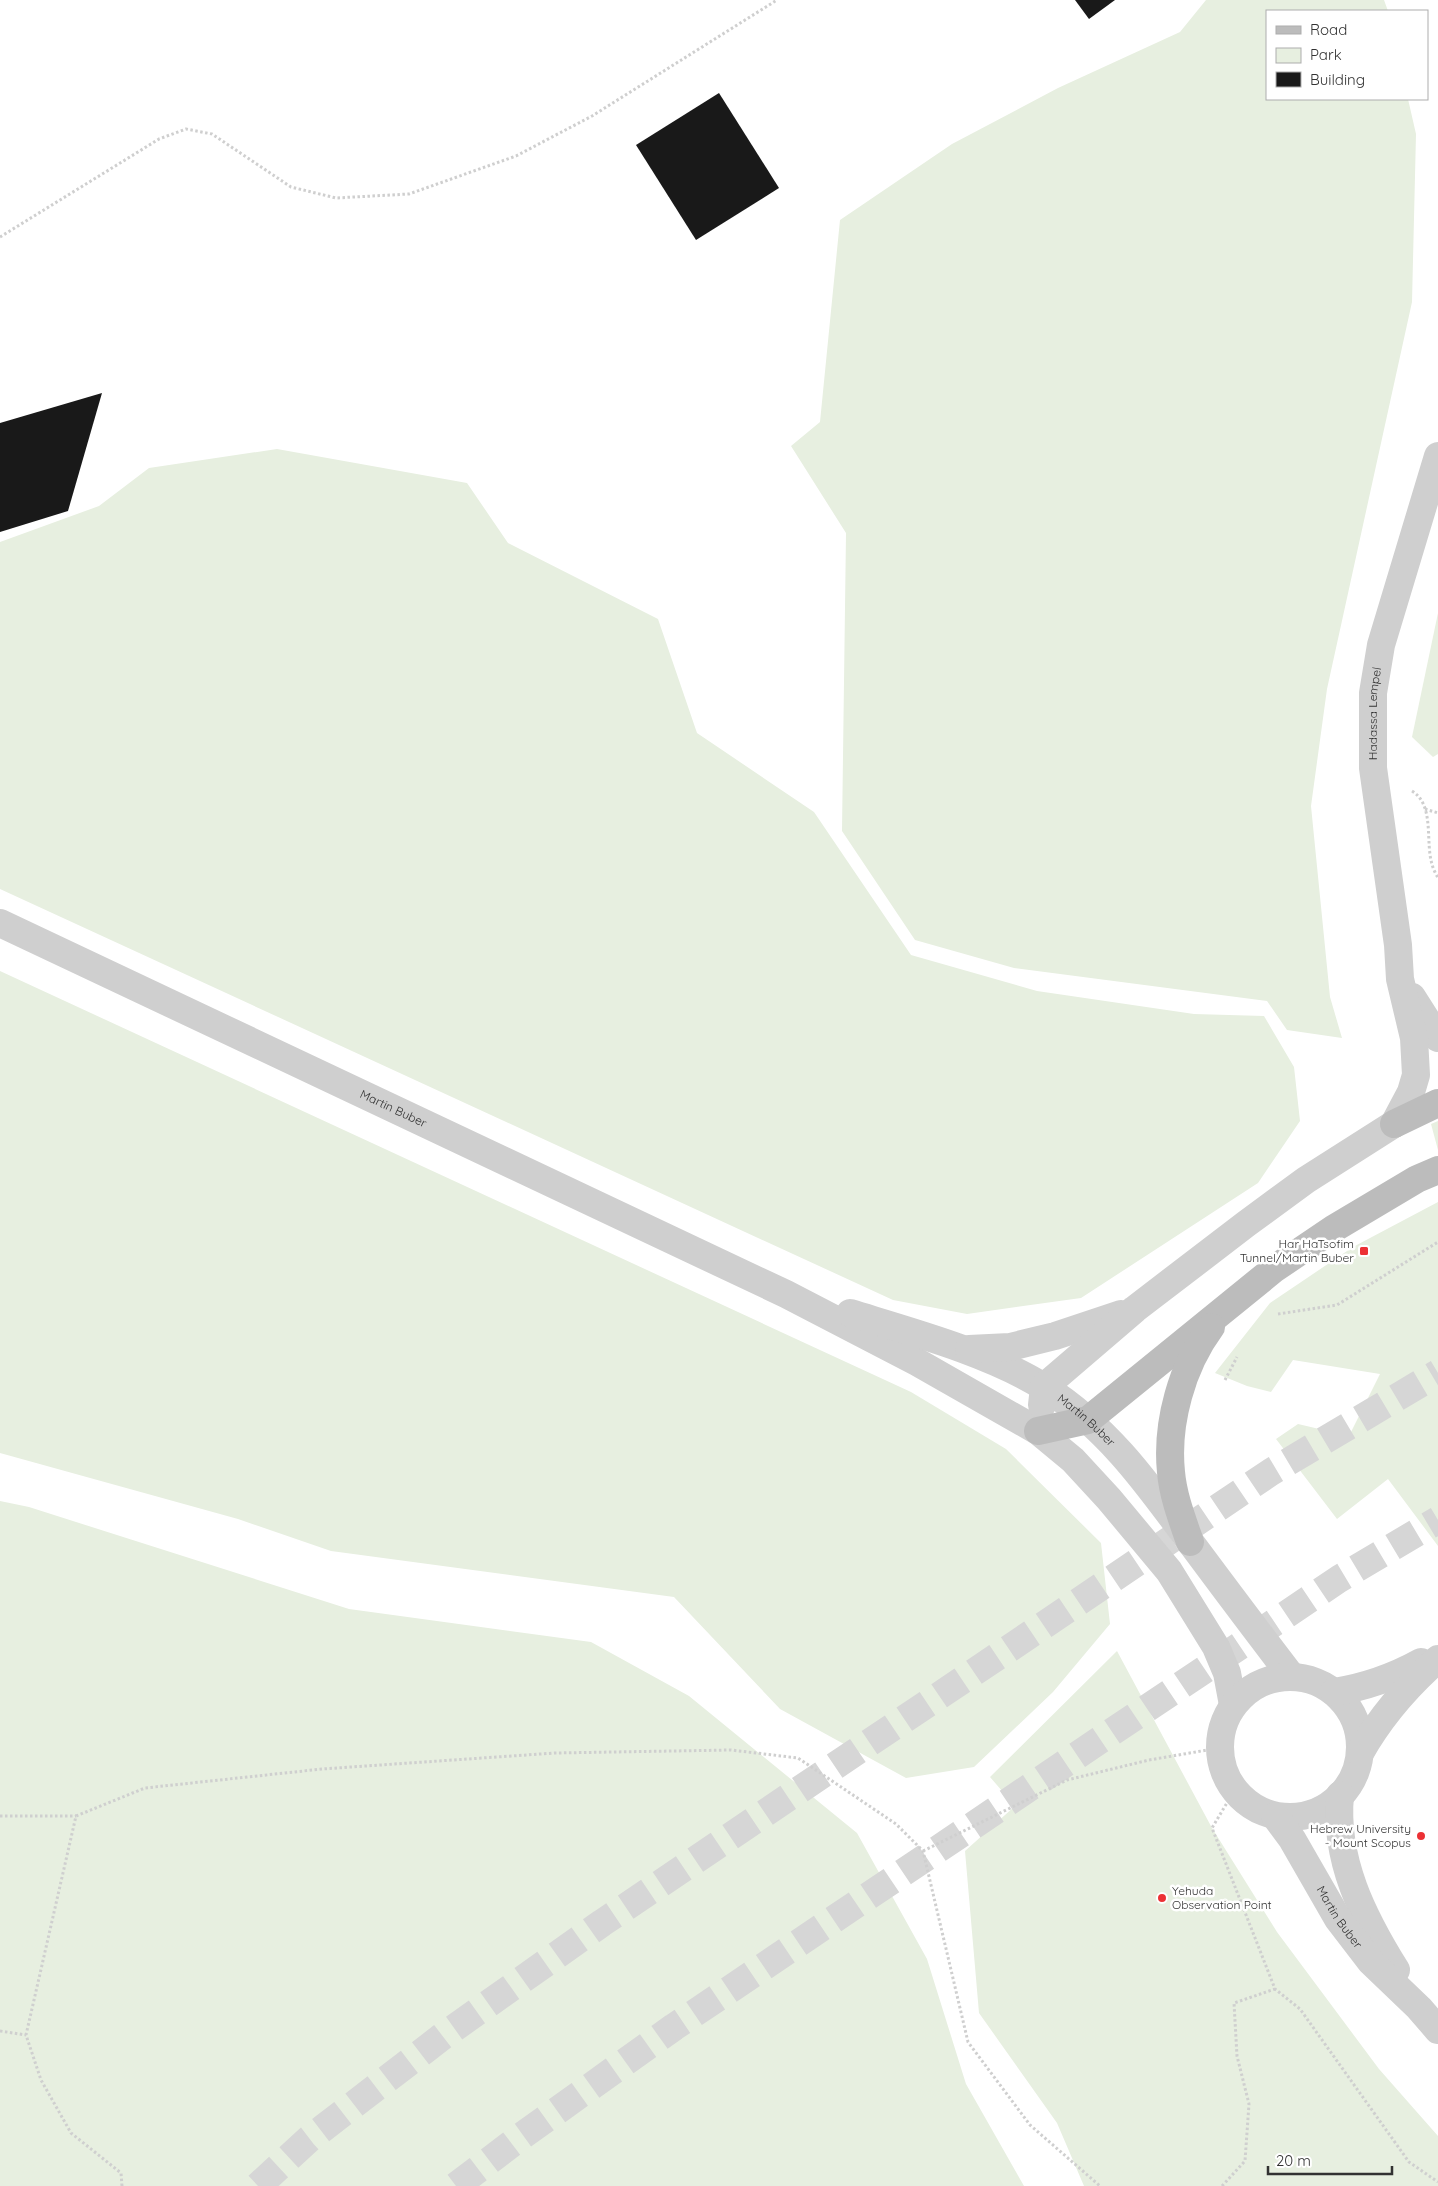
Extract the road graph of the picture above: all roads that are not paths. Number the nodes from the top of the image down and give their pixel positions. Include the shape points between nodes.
1 (1438, 456) edge
2 (0, 922) edge
3 (1400, 979) junction
4 (1438, 1038) edge
5 (1438, 1103) edge
6 (1394, 1124) junction
7 (1438, 1170) edge
8 (786, 1294) junction
9 (1226, 1306) junction
10 (1135, 1309) junction
11 (958, 1349) junction
12 (1044, 1387) junction
13 (1088, 1420) junction
14 (1038, 1430) junction
15 (1190, 1542) junction
16 (1438, 1653) edge
17 (1438, 1659) edge
18 (1292, 1677) junction
19 (1334, 1692) junction
20 (1233, 1705) junction
21 (1360, 1753) junction
22 (1340, 1796) junction
23 (1274, 1816) junction
24 (1419, 2008) junction
25 (1438, 2030) edge

1 - 3 street, Hadassa Lempel via 1381,645 1373,693 1373,768
2 - 8 street, Martin Buber
3 - 4 street, Hadassa Lempel
3 - 6 street, Hadassa Lempel via 1414,1038 1416,1075
5 - 6 main road
6 - 10 street via 1306,1180
7 - 9 main road via 1333,1229
8 - 11 street, Martin Buber
8 - 14 street, Martin Buber
9 - 13 main road
9 - 15 main road via 1203,1337 1189,1365 1173,1421 1171,1472
10 - 11 street via 1019,1345
10 - 12 street
11 - 12 street, Martin Buber via 997,1363
12 - 13 street, Martin Buber
12 - 14 street
13 - 14 main road
13 - 15 street, Martin Buber via 1124,1453
14 - 20 street, Martin Buber via 1073,1460 1169,1571 1216,1647
15 - 18 street, Martin Buber
16 - 19 street via 1395,1677 1363,1688
17 - 21 street via 1397,1697
18 - 19 street via 1314,1681
18 - 20 street via 1270,1680 1250,1690
19 - 21 street via 1349,1708 1358,1729
20 - 23 street via 1223,1725 1219,1748 1223,1770 1234,1791 1252,1807
21 - 22 street via 1354,1776
22 - 23 street via 1321,1810 1298,1817
22 - 24 street, Martin Buber via 1338,1818 1344,1856 1357,1900
23 - 24 street, Martin Buber via 1292,1839 1338,1919 1371,1962
24 - 25 street, Martin Buber

